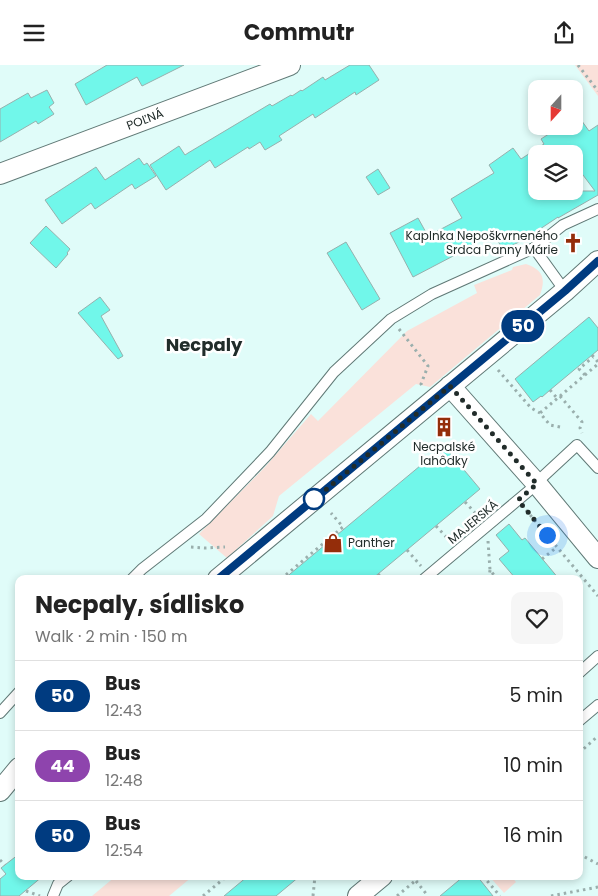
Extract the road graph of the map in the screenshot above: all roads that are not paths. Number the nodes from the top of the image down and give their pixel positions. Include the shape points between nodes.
1 (290, 65) edge
2 (0, 174) edge
3 (598, 209) edge
4 (534, 248) junction
5 (598, 261) edge
6 (565, 291) junction
7 (450, 386) junction
8 (598, 468) edge
9 (537, 483) junction
10 (598, 558) edge
11 (136, 575) edge
12 (223, 575) edge
13 (429, 575) edge
14 (598, 656) edge
15 (583, 669) edge
16 (15, 697) edge
17 (598, 705) edge
18 (0, 713) edge
19 (583, 718) edge
20 (15, 773) edge
21 (0, 791) edge
22 (64, 880) edge
23 (377, 880) edge
24 (54, 896) edge
25 (358, 896) edge

1 - 2 street, POĽNÁ
3 - 4 lane via 563,225
4 - 6 lane
4 - 11 lane via 432,294 391,319 334,372 264,459 206,519
5 - 6 street
6 - 7 street
7 - 9 street
7 - 12 street
8 - 9 lane, MAJERSKÁ via 577,445
9 - 10 street
9 - 13 lane, MAJERSKÁ
14 - 15 lane
16 - 18 lane
17 - 19 lane
20 - 21 street
22 - 24 lane
23 - 25 street

